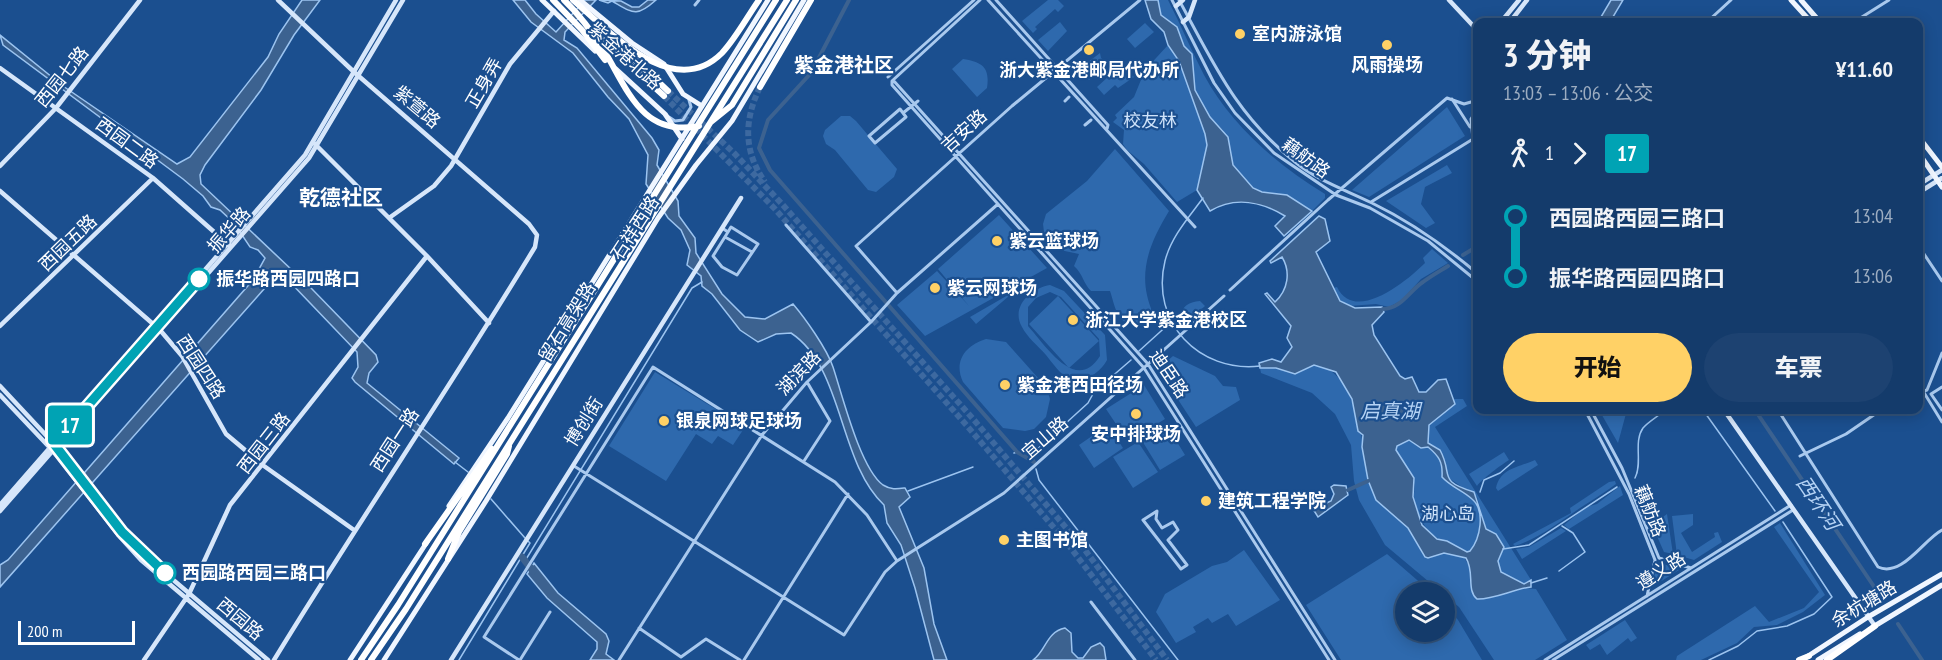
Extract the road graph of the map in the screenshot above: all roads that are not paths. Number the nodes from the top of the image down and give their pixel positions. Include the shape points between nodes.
1 (278, 0) edge
2 (396, 0) edge
3 (403, 0) edge
4 (542, 0) edge
5 (553, 0) edge
6 (558, 0) edge
7 (564, 0) edge
8 (571, 0) edge
9 (580, 0) edge
10 (699, 0) edge
11 (759, 0) edge
12 (768, 0) edge
13 (776, 0) edge
14 (787, 0) edge
15 (796, 0) edge
16 (804, 0) edge
17 (811, 0) edge
18 (974, 0) edge
19 (980, 0) edge
20 (988, 0) edge
21 (996, 0) edge
22 (1140, 0) edge
23 (1172, 0) edge
24 (1195, 0) edge
25 (1449, 0) edge
26 (1519, 0) edge
27 (1527, 0) edge
28 (1731, 0) edge
29 (1791, 0) edge
30 (1801, 0) edge
31 (1889, 0) edge
32 (138, 1) edge
33 (1181, 1) edge
34 (696, 5) dead end
35 (1176, 6) junction
36 (554, 11) junction
37 (1189, 18) junction
38 (1504, 18) edge
39 (1513, 18) edge
40 (1711, 18) edge
41 (1807, 18) edge
42 (1817, 18) edge
43 (1860, 18) edge
44 (1183, 22) junction
45 (1473, 26) edge
46 (0, 68) edge
47 (1057, 68) junction
48 (354, 72) junction
49 (1052, 72) junction
50 (359, 76) junction
51 (891, 79) junction
52 (624, 87) junction
53 (760, 87) tunnel mouth
54 (1069, 97) dead end
55 (689, 99) junction
56 (1452, 99) junction
57 (1065, 101) dead end
58 (1473, 101) edge
59 (915, 104) junction
60 (702, 106) junction
61 (56, 108) junction
62 (903, 113) junction
63 (665, 114) junction
64 (1473, 115) edge
65 (1090, 120) dead end
66 (1085, 125) dead end
67 (1470, 127) junction
68 (1107, 129) junction
69 (682, 139) junction
70 (314, 143) junction
71 (1923, 143) edge
72 (958, 154) junction
73 (1923, 158) edge
74 (456, 159) junction
75 (0, 166) edge
76 (1942, 168) edge
77 (665, 173) junction
78 (153, 178) junction
79 (1938, 178) edge
80 (1923, 183) edge
81 (1942, 187) edge
82 (1923, 189) edge
83 (1342, 190) junction
84 (0, 191) edge
85 (1336, 195) junction
86 (741, 198) dead end
87 (1001, 202) junction
88 (1371, 202) junction
89 (659, 212) junction
90 (389, 218) junction
91 (786, 225) dead end
92 (1193, 226) dead end
93 (722, 228) junction
94 (728, 232) junction
95 (537, 235) joint
96 (725, 237) junction
97 (230, 247) junction
98 (1923, 252) edge
99 (752, 253) junction
100 (427, 256) junction
101 (74, 257) junction
102 (1473, 270) edge
103 (1473, 278) edge
104 (1942, 281) edge
105 (1230, 290) dead end
106 (897, 293) junction
107 (1224, 296) dead end
108 (872, 322) junction
109 (489, 323) junction
110 (0, 326) edge
111 (158, 329) junction
112 (1942, 353) edge
113 (1148, 364) junction
114 (1144, 368) junction
115 (807, 382) junction
116 (0, 386) edge
117 (1942, 387) edge
118 (1923, 391) joint
119 (0, 395) edge
120 (1942, 410) edge
121 (1587, 414) edge
122 (1593, 414) edge
123 (1727, 414) edge
124 (1781, 414) edge
125 (1875, 414) edge
126 (1942, 422) edge
127 (762, 435) junction
128 (54, 447) junction
129 (1806, 453) junction
130 (1800, 456) dead end
131 (804, 462) junction
132 (264, 466) junction
133 (574, 466) junction
134 (475, 472) junction
135 (584, 472) junction
136 (469, 482) junction
137 (488, 486) junction
138 (848, 494) junction
139 (482, 496) junction
140 (0, 505) edge
141 (1792, 507) junction
142 (0, 511) edge
143 (1143, 520) joint
144 (354, 530) junction
145 (1942, 530) edge
146 (693, 540) junction
147 (425, 544) joint
148 (448, 559) joint
149 (1657, 559) junction
150 (898, 560) junction
151 (1692, 570) junction
152 (1942, 574) edge
153 (1942, 585) edge
154 (188, 596) junction
155 (783, 597) junction
156 (1648, 598) junction
157 (1091, 602) dead end
158 (550, 612) dead end
159 (1868, 617) junction
160 (1875, 626) junction
161 (639, 628) junction
162 (1804, 659) edge
163 (144, 660) edge
164 (259, 660) edge
165 (268, 660) edge
166 (274, 660) edge
167 (350, 660) edge
168 (361, 660) edge
169 (371, 660) edge
170 (384, 660) edge
171 (451, 660) edge
172 (519, 660) edge
173 (619, 660) edge
174 (742, 660) edge
175 (1136, 660) edge
176 (1329, 660) edge
177 (1335, 660) edge
178 (1545, 660) edge
179 (1553, 660) edge
180 (1818, 660) edge
181 (1827, 660) edge

1 - 48 street, 紫萱路
2 - 48 street, 振华路
3 - 50 street, 振华路
4 - 36 main road, 紫金港北路
5 - 52 highway via 591,40
6 - 8 highway via 666,93
7 - 52 highway via 592,32
8 - 11 highway via 646,59 683,70 698,68 723,52
9 - 55 main road, 紫金港北路 via 664,64
10 - 34 street
12 - 60 main road, 石祥西路
13 - 77 highway, 留石高架路
14 - 89 highway, 留石高架路
15 - 52 highway via 738,95 716,119 685,128 663,124 644,113
16 - 89 main road, 石祥西路 via 732,121
17 - 53 highway
18 - 51 street
19 - 51 street
20 - 49 street
21 - 47 street
22 - 47 street, 吉安路
23 - 35 street, 藕舫路
24 - 37 street
25 - 45 street
26 - 38 street
27 - 39 street
28 - 40 street
29 - 41 main road
30 - 42 main road
31 - 43 street
32 - 61 street, 西园七路
33 - 35 street
33 - 37 street, 藕舫路
35 - 44 street, 藕舫路
36 - 63 main road, 紫金港北路
36 - 74 street, 正身弄 via 510,64
37 - 44 street
37 - 83 street, 藕舫路 via 1218,76 1249,118 1296,163
44 - 85 street, 藕舫路 via 1209,75 1235,113 1274,153
46 - 61 street, 西园二路
47 - 49 street, 吉安路
47 - 68 street via 1108,125
48 - 50 street, 紫萱路
48 - 70 street, 振华路
49 - 68 street
49 - 72 street, 吉安路
50 - 70 street, 振华路
50 - 74 street, 紫萱路
51 - 59 street, 迪臣路
54 - 57 street
55 - 60 main road, 紫金港北路
55 - 63 street via 691,107 683,120 675,121
56 - 58 street via 1464,104
56 - 67 street
56 - 83 street via 1447,98
59 - 62 street
59 - 72 street, 迪臣路
60 - 69 main road, 石祥西路
61 - 75 street, 西园七路
61 - 78 street, 西园二路
62 - 62 street via 900,109 869,136 875,143 906,117
63 - 69 main road, 紫金港北路
64 - 67 street
65 - 66 street
67 - 88 street via 1473,139
68 - 92 street
69 - 77 main road, 石祥西路
70 - 90 street
70 - 97 street, 振华路 via 309,158
71 - 76 main road
72 - 87 street, 迪臣路
72 - 106 street, 吉安路 via 856,246
73 - 79 main road
74 - 90 street, 正身弄 via 434,186
74 - 95 street, 紫萱路
76 - 79 street
77 - 134 main road, 石祥西路 via 648,192
77 - 134 highway, 留石高架路 via 506,432
78 - 97 street, 西园二路
78 - 101 street, 西园五路
79 - 80 street
79 - 81 main road
79 - 82 street
83 - 85 street
83 - 88 street, 藕舫路
84 - 101 street, 西园四路
85 - 103 street, 藕舫路 via 1404,226
85 - 105 street
86 - 93 street, 博创街
87 - 106 street, 湖滨路
87 - 113 street, 迪臣路
87 - 114 street, 迪臣路
88 - 102 street, 藕舫路 via 1434,238
89 - 137 main road, 石祥西路
89 - 137 highway, 留石高架路 via 511,439
90 - 100 street
91 - 108 street
93 - 94 street
93 - 133 street, 博创街
94 - 96 street
94 - 99 street via 731,227 758,244
95 - 109 street, 西园一路 via 535,247
96 - 99 street
96 - 99 street via 713,256 735,276
97 - 111 street, 振华路
98 - 104 street
100 - 109 street
100 - 132 street, 西园三路
101 - 110 street, 西园五路
101 - 111 street, 西园四路
106 - 108 street, 湖滨路
107 - 113 street, 宜山路
108 - 115 street, 湖滨路
109 - 144 street, 西园一路
111 - 128 street, 振华路
111 - 132 street, 西园四路 via 182,356 226,434
112 - 118 street
113 - 114 street, 宜山路
113 - 177 street, 迪臣路
114 - 150 street, 宜山路 via 1004,493
114 - 176 street, 迪臣路
115 - 127 street, 湖滨路
115 - 131 street via 830,421
116 - 128 street, 西园路
117 - 120 street via 1931,394
118 - 126 street
119 - 128 street, 西园路
121 - 149 street, 藕舫路 via 1629,494
122 - 149 street, 藕舫路 via 1626,476
123 - 141 street
124 - 129 street
125 - 129 street via 1846,434
127 - 131 street
127 - 135 street via 653,367
127 - 146 street, 湖滨路
128 - 140 street, 振华路
128 - 142 street, 振华路
128 - 154 street, 西园路 via 122,532
128 - 154 street, 西园路 via 85,494 141,560
129 - 130 street
129 - 145 street via 1881,569 1908,559
131 - 138 street
132 - 144 street, 西园四路
132 - 154 street, 西园三路 via 230,506
133 - 135 street
133 - 171 street, 博创街
134 - 136 highway, 留石高架路
135 - 146 street
135 - 172 street via 484,637
136 - 147 highway
136 - 168 highway, 留石高架路 via 398,605
137 - 139 highway, 留石高架路
137 - 139 main road, 石祥西路
138 - 150 street
138 - 155 street
139 - 148 highway via 459,532
139 - 169 highway, 留石高架路
141 - 151 street, 遵义路
141 - 159 street
143 - 143 street via 1157,511 1156,519 1162,528 1173,522 1178,531 1168,540 1186,565 1181,569
144 - 166 street, 西园一路
146 - 155 street
146 - 161 street, 湖滨路
147 - 167 main road
148 - 170 main road
149 - 151 street
149 - 156 street
150 - 155 street, 宜山路 via 885,572 844,635
151 - 156 street, 遵义路
152 - 159 main road, 余杭塘路
153 - 160 main road, 余杭塘路
154 - 163 street, 西园三路
154 - 164 street, 西园路
154 - 165 street, 西园路
155 - 174 street
156 - 178 street, 遵义路
156 - 179 street, 遵义路
157 - 175 street
158 - 172 street
159 - 160 street
159 - 162 main road, 余杭塘路
160 - 180 main road, 余杭塘路
160 - 181 highway
161 - 173 street, 湖滨路
161 - 174 street via 681,657 706,639

